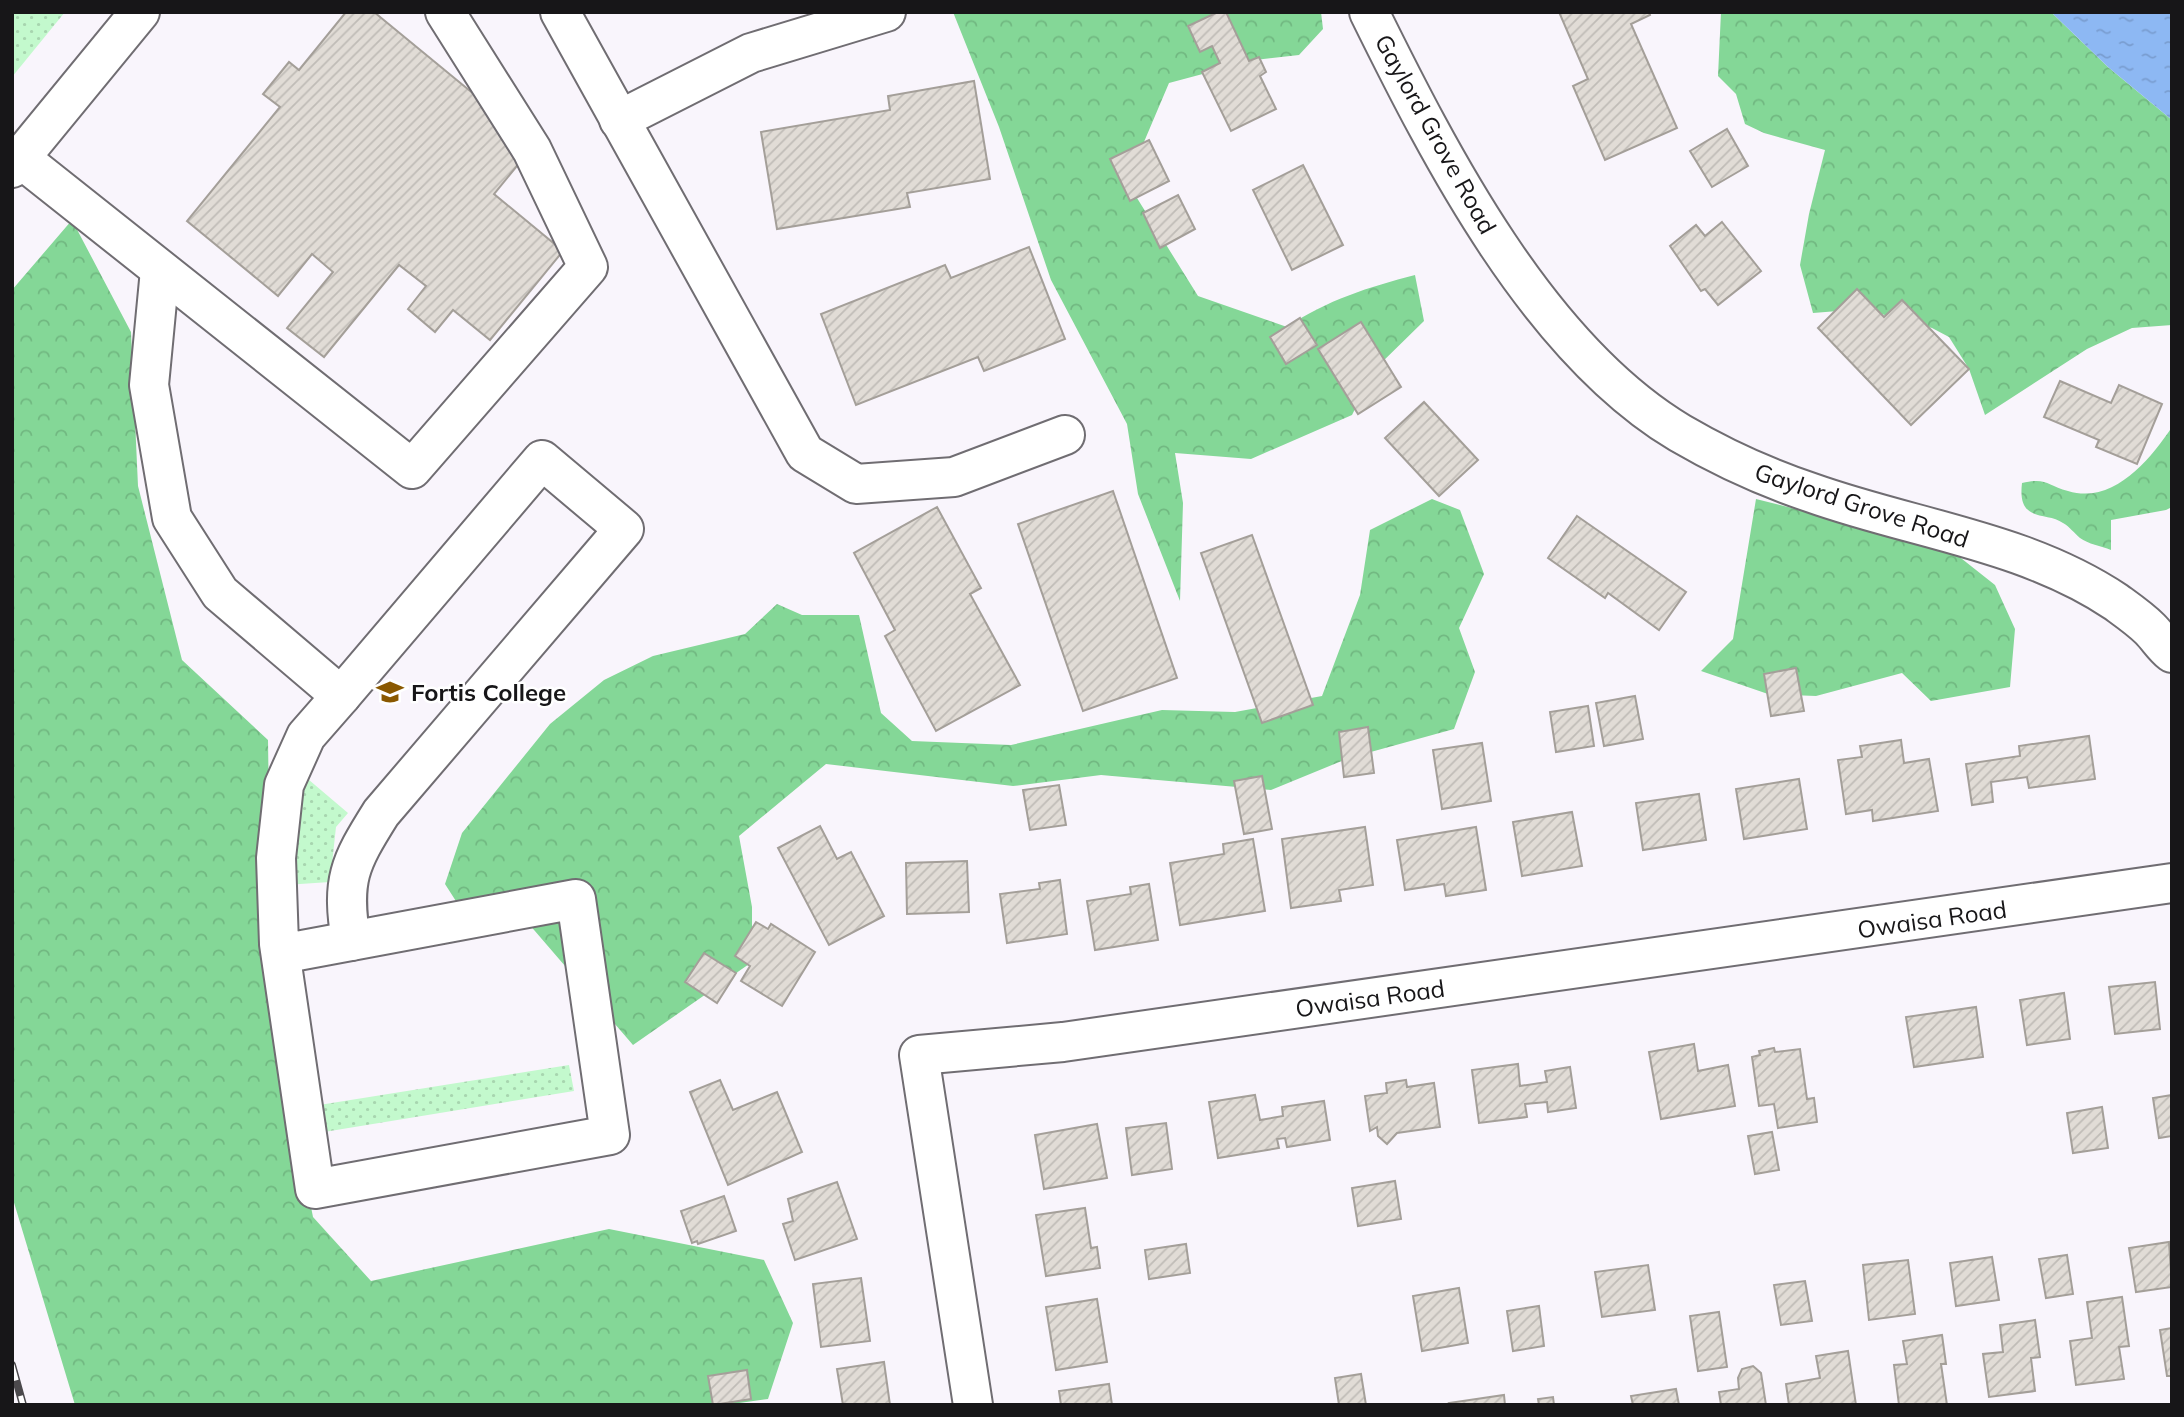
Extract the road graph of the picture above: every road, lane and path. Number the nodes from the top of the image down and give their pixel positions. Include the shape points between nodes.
1 (140, 12) edge
2 (444, 12) edge
3 (560, 12) edge
4 (886, 12) edge
5 (1369, 12) edge
6 (619, 120) junction
7 (16, 163) edge
8 (160, 270) junction
9 (1065, 435) dead end
10 (2172, 653) edge
11 (341, 696) junction
12 (2172, 883) edge
13 (351, 941) junction
14 (281, 954) junction
15 (973, 1405) edge

1 - 7 street
2 - 8 street via 532,150 589,267 412,470
3 - 6 street
4 - 6 street via 751,53
5 - 10 street, Gaylord Grove Road via 1458,178 1529,290 1580,350 1644,407 1679,432 1745,467 1813,494 2034,559 2116,603
6 - 9 street via 805,453 856,484 954,477
7 - 8 street
8 - 11 street via 149,385 172,518 220,593
11 - 13 street via 542,460 624,529 381,813 354,857 345,903
11 - 14 street via 306,736 284,785 276,858
12 - 15 street, Owaisa Road via 1063,1042 919,1055
13 - 14 street
13 - 14 street via 576,899 610,1135 315,1189

